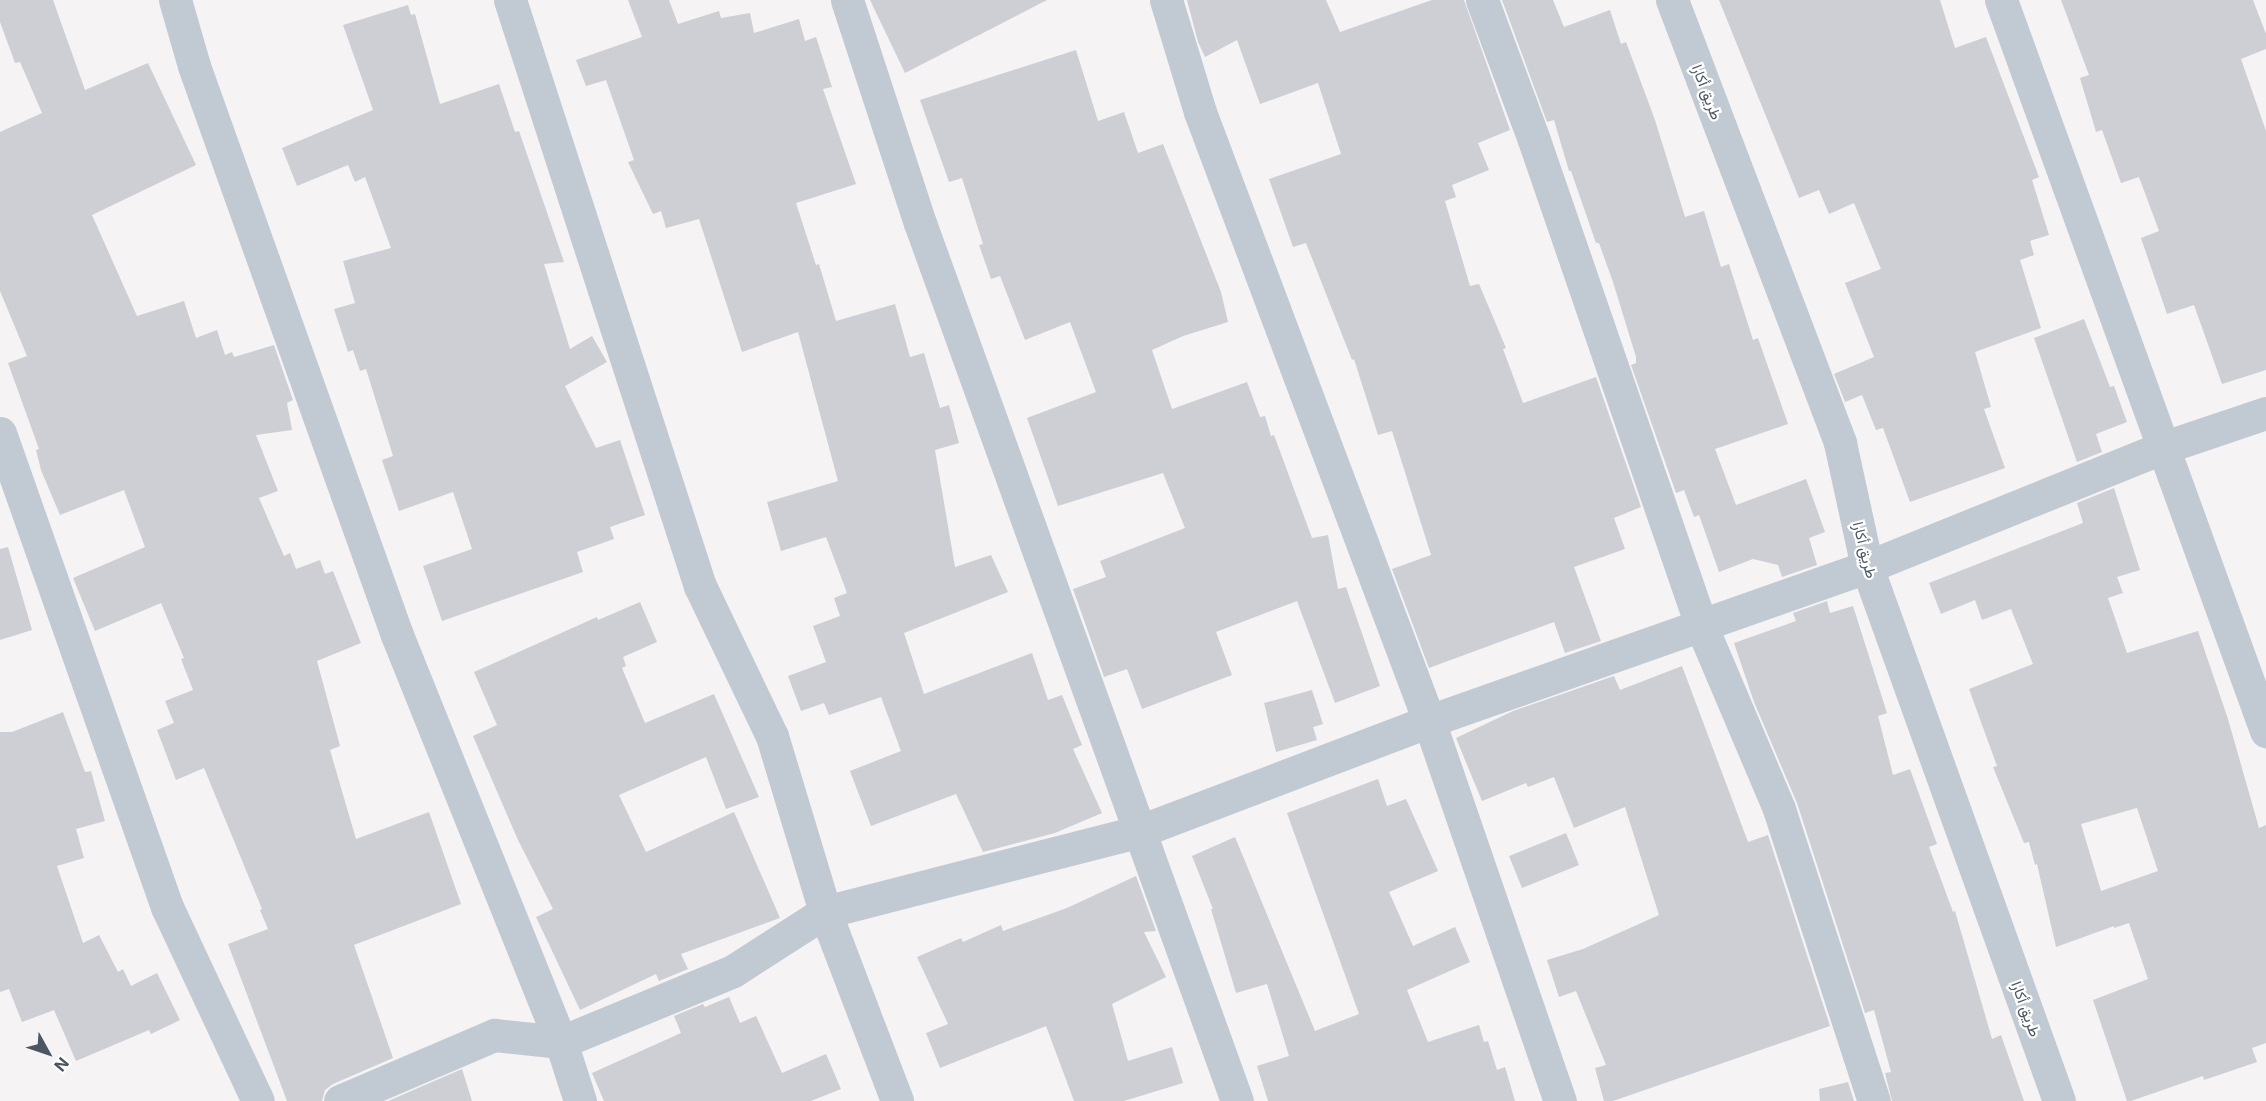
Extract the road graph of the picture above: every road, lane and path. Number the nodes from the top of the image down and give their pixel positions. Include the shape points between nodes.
1 (175, 0) edge
2 (510, 0) edge
3 (847, 0) edge
4 (1166, 0) edge
5 (1482, 0) edge
6 (1672, 0) edge
7 (2001, 0) edge
8 (2266, 413) edge
9 (0, 433) edge
10 (2162, 448) junction
11 (1867, 567) junction
12 (1701, 625) junction
13 (1429, 721) junction
14 (2266, 730) edge
15 (1140, 831) junction
16 (825, 912) junction
17 (561, 1042) junction
18 (258, 1101) edge
19 (340, 1101) edge
20 (580, 1101) edge
21 (897, 1101) edge
22 (1237, 1101) edge
23 (1560, 1101) edge
24 (1874, 1101) edge
25 (2059, 1101) edge

1 - 17 street via 194,66 397,634
2 - 16 street via 700,586 772,736
3 - 15 street via 920,223
4 - 13 street via 1200,112
5 - 12 street
6 - 11 street, طريق أكارا via 1840,443
7 - 10 street
8 - 10 street
9 - 18 street via 167,907
10 - 11 street
10 - 14 street
11 - 12 street
11 - 25 street, طريق أكارا
12 - 13 street
12 - 24 street via 1779,809
13 - 15 street
13 - 23 street
15 - 16 street
15 - 22 street
16 - 17 street via 733,971
16 - 21 street
17 - 19 street via 494,1035
17 - 20 street

